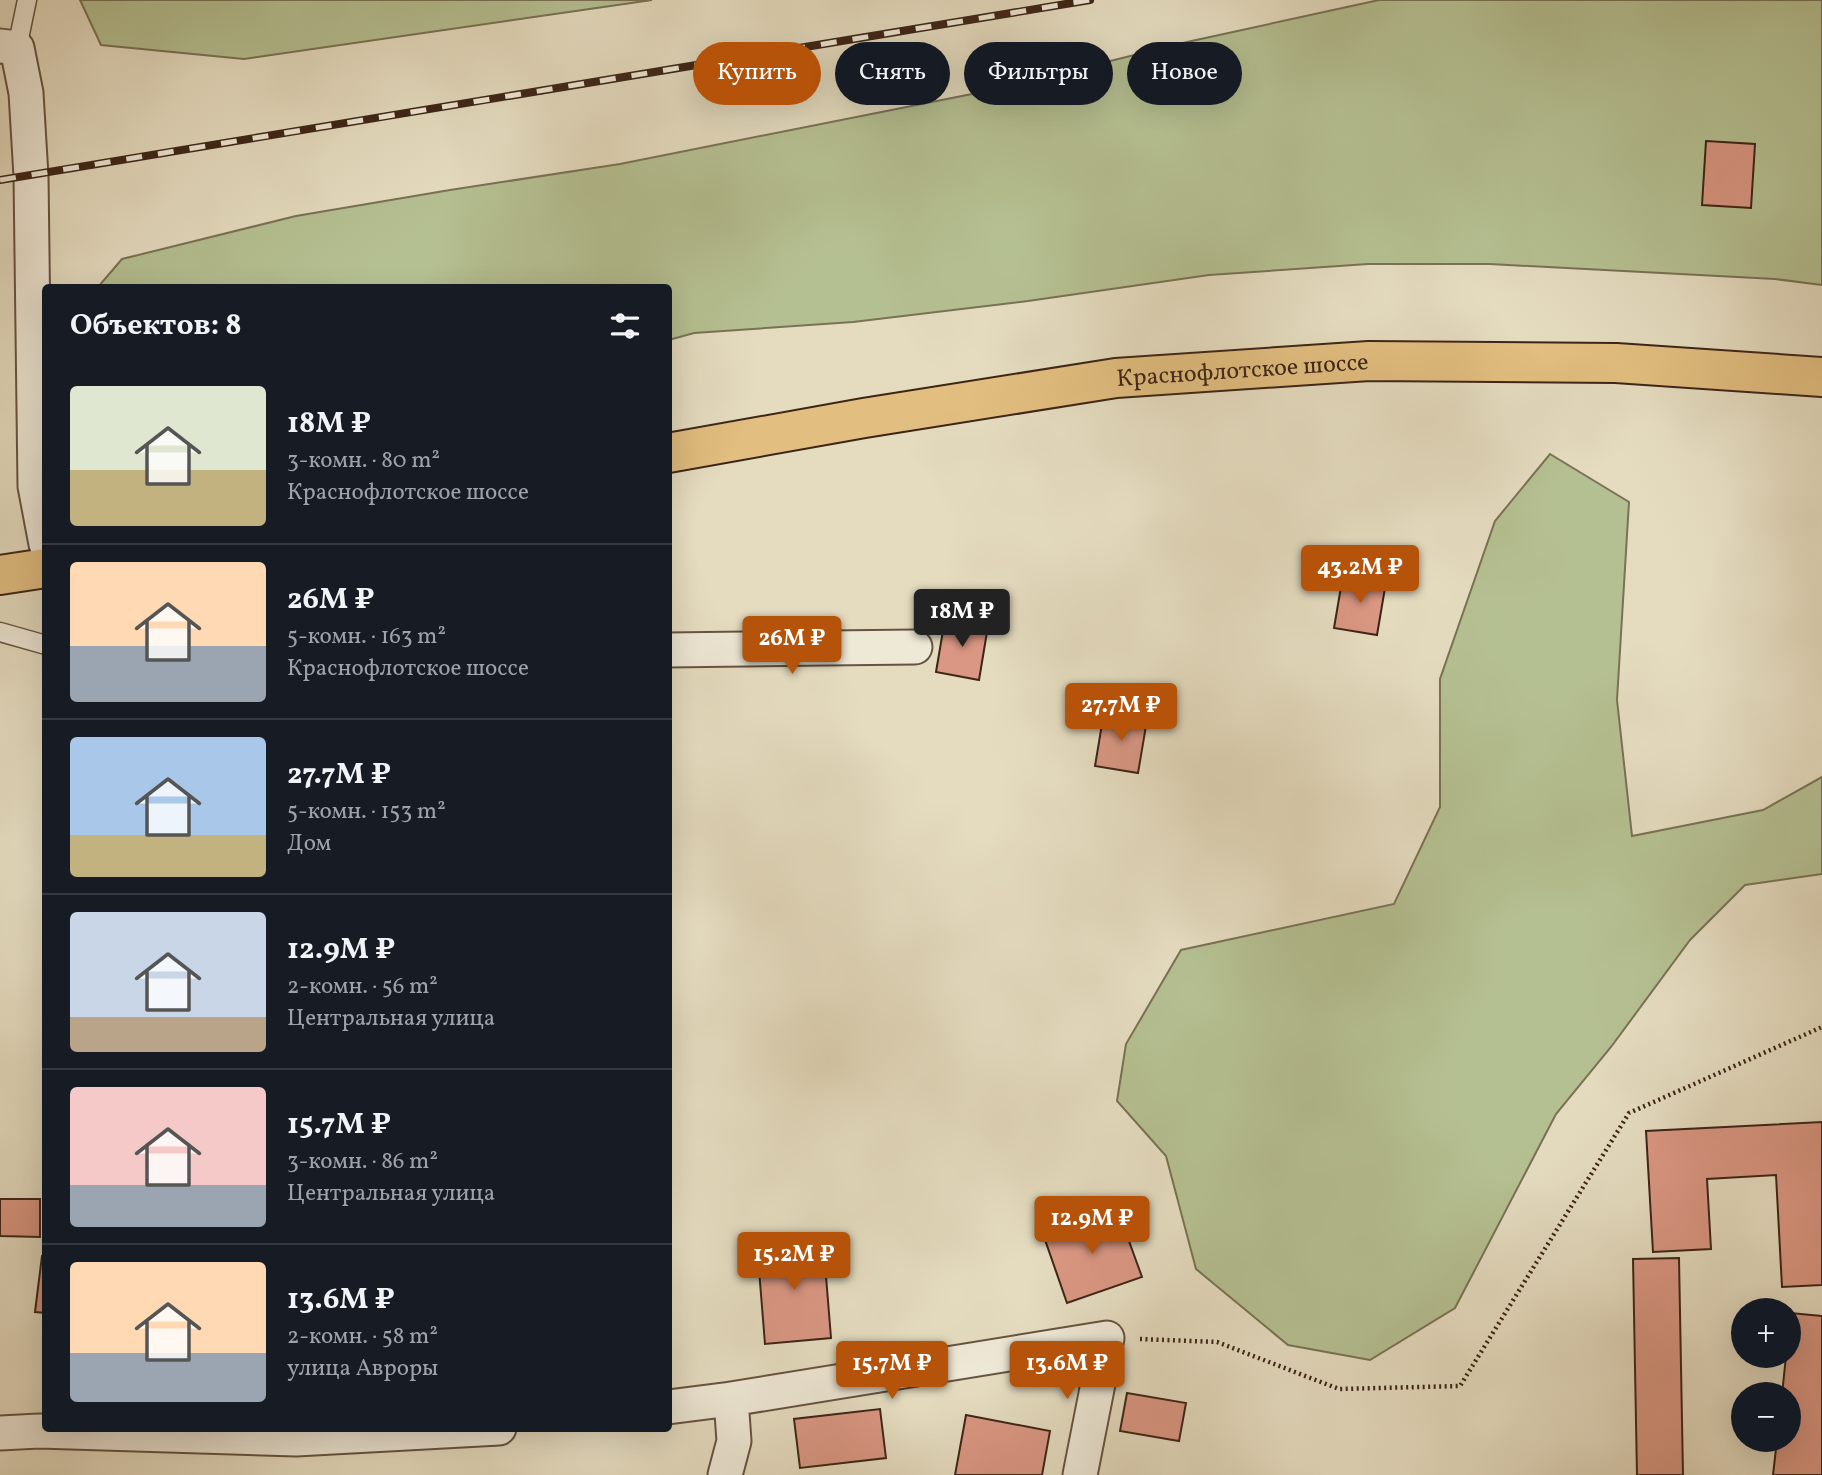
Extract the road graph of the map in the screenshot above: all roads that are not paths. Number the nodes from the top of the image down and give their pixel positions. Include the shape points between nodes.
1 (27, 0) edge
2 (9, 47) edge
3 (1822, 377) edge
4 (672, 452) edge
5 (42, 523) edge
6 (42, 569) edge
7 (0, 575) edge
8 (0, 632) edge
9 (42, 644) edge
10 (915, 647) dead end
11 (672, 650) edge
12 (731, 1399) junction
13 (672, 1406) edge
14 (42, 1431) edge
15 (125, 1432) edge
16 (364, 1432) edge
17 (0, 1433) edge
18 (296, 1434) edge
19 (725, 1475) edge
20 (1080, 1475) edge

1 - 2 lane
2 - 5 street via 26,93 35,486
3 - 4 main road, Краснофлотское шоссе via 1616,363 1355,362 1116,378
6 - 7 main road
8 - 9 lane
10 - 11 street
12 - 13 street
12 - 19 street via 734,1441
12 - 20 street via 1107,1338
14 - 17 street
15 - 18 street
16 - 18 street

